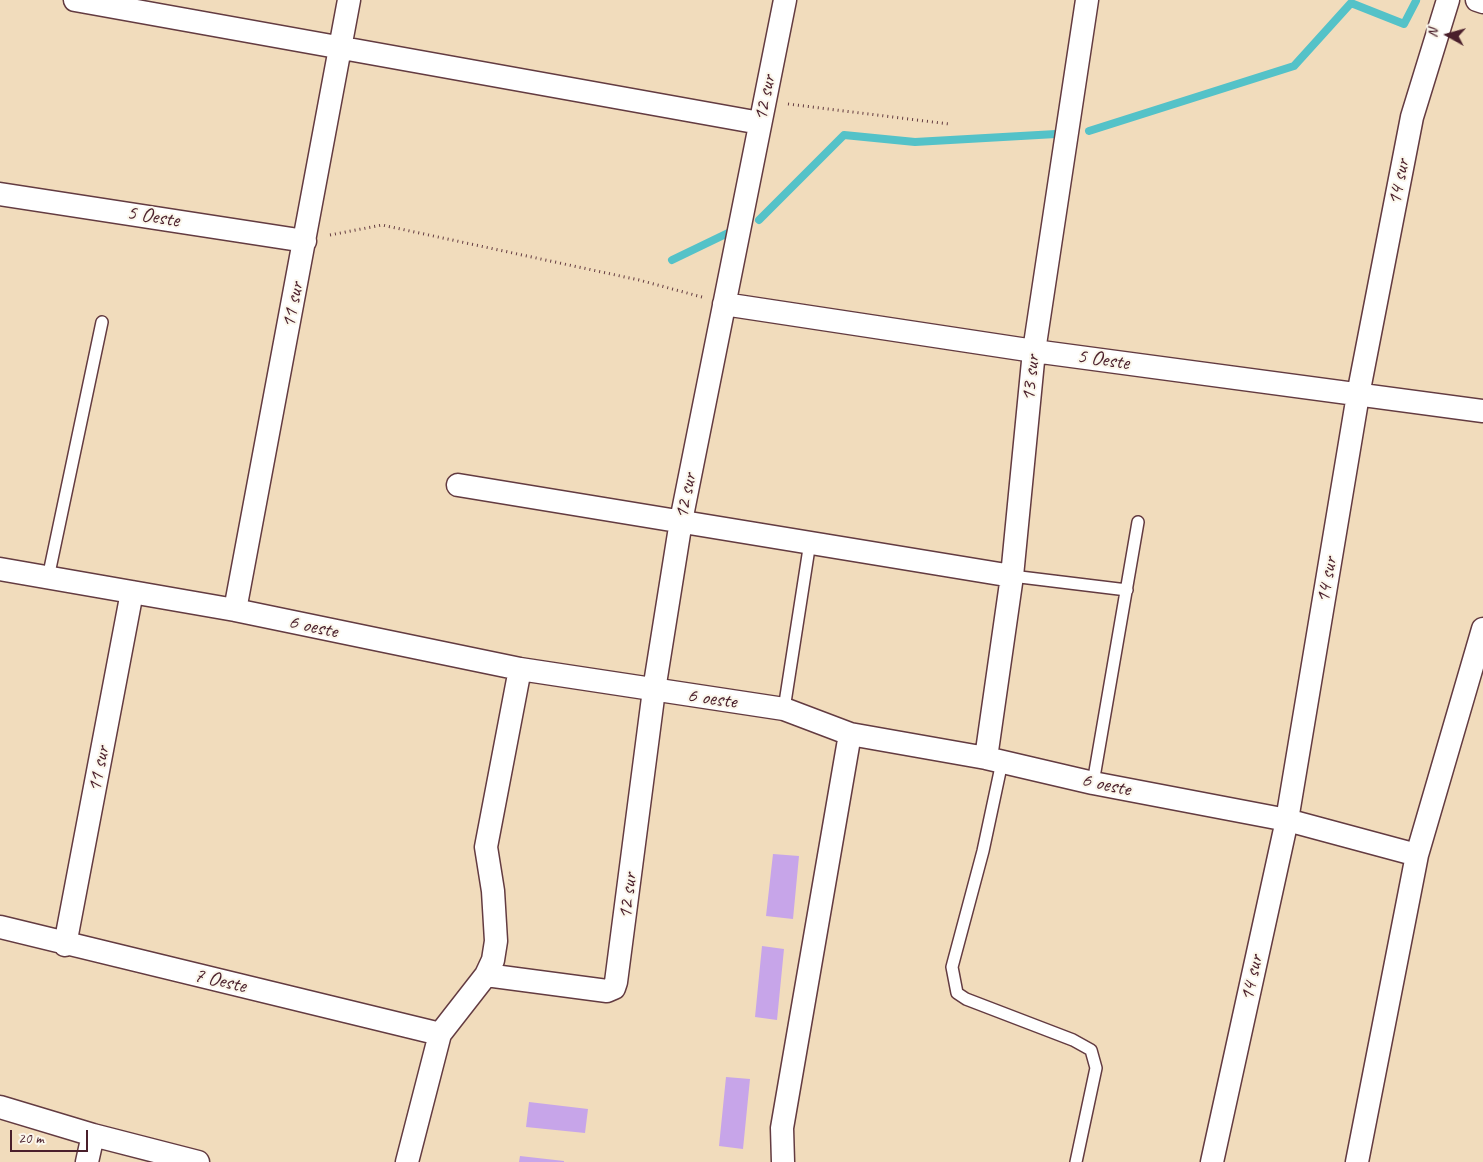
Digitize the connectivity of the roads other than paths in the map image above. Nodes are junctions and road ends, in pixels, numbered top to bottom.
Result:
1 (76, 0) edge
2 (348, 0) edge
3 (785, 0) edge
4 (1087, 0) edge
5 (1448, 0) edge
6 (1477, 0) edge
7 (1483, 2) edge
8 (340, 48) junction
9 (760, 123) junction
10 (0, 194) edge
11 (305, 241) junction
12 (724, 304) junction
13 (102, 322) dead end
14 (1034, 350) junction
15 (1358, 395) junction
16 (1483, 411) edge
17 (458, 485) dead end
18 (681, 521) junction
19 (1138, 522) dead end
20 (810, 542) junction
21 (0, 569) edge
22 (1012, 576) junction
23 (48, 578) junction
24 (1127, 590) junction
25 (132, 592) junction
26 (235, 610) junction
27 (1483, 629) edge
28 (520, 669) junction
29 (654, 690) junction
30 (784, 709) junction
31 (850, 734) junction
32 (994, 760) junction
33 (1093, 783) junction
34 (1287, 820) junction
35 (1417, 855) junction
36 (0, 927) edge
37 (65, 945) junction
38 (486, 975) junction
39 (440, 1034) junction
40 (0, 1107) edge
41 (93, 1135) junction
42 (87, 1162) edge
43 (198, 1162) edge
44 (408, 1162) edge
45 (782, 1162) edge
46 (1076, 1162) edge
47 (1212, 1162) edge
48 (1357, 1162) edge

1 - 8 street
2 - 8 street, 11 sur
3 - 9 street, 12 sur
4 - 14 street, 13 sur
5 - 15 street, 14 sur
6 - 7 street
8 - 9 street
8 - 11 street, 11 sur
9 - 12 street, 12 sur
10 - 11 street, 5 Oeste
11 - 26 street, 11 sur
12 - 14 street, 5 Oeste
12 - 18 street, 12 sur
13 - 23 lane
14 - 15 street, 5 Oeste
14 - 22 street, 13 sur
15 - 16 street, 5 Oeste
15 - 34 street, 14 sur
17 - 18 street
18 - 20 street
18 - 29 street, 12 sur
19 - 24 lane
20 - 22 street
20 - 30 lane
21 - 23 street, 6 oeste
22 - 24 lane
22 - 32 street, 13 sur
23 - 25 street, 6 oeste
24 - 33 lane
25 - 26 street, 6 oeste
25 - 37 street, 11 sur
26 - 28 street, 6 oeste
27 - 35 street
28 - 29 street, 6 oeste
28 - 38 street
29 - 30 street, 6 oeste
29 - 38 street, 12 sur
30 - 31 street, 6 oeste
31 - 32 street, 6 oeste
31 - 45 street
32 - 33 street, 6 oeste
32 - 46 lane
33 - 34 street, 6 oeste
34 - 35 street, 6 oeste
34 - 47 street, 14 sur
35 - 48 street
36 - 37 street, 7 Oeste
37 - 39 street, 7 Oeste
38 - 39 street
39 - 44 street
40 - 41 street
41 - 42 street
41 - 43 street

